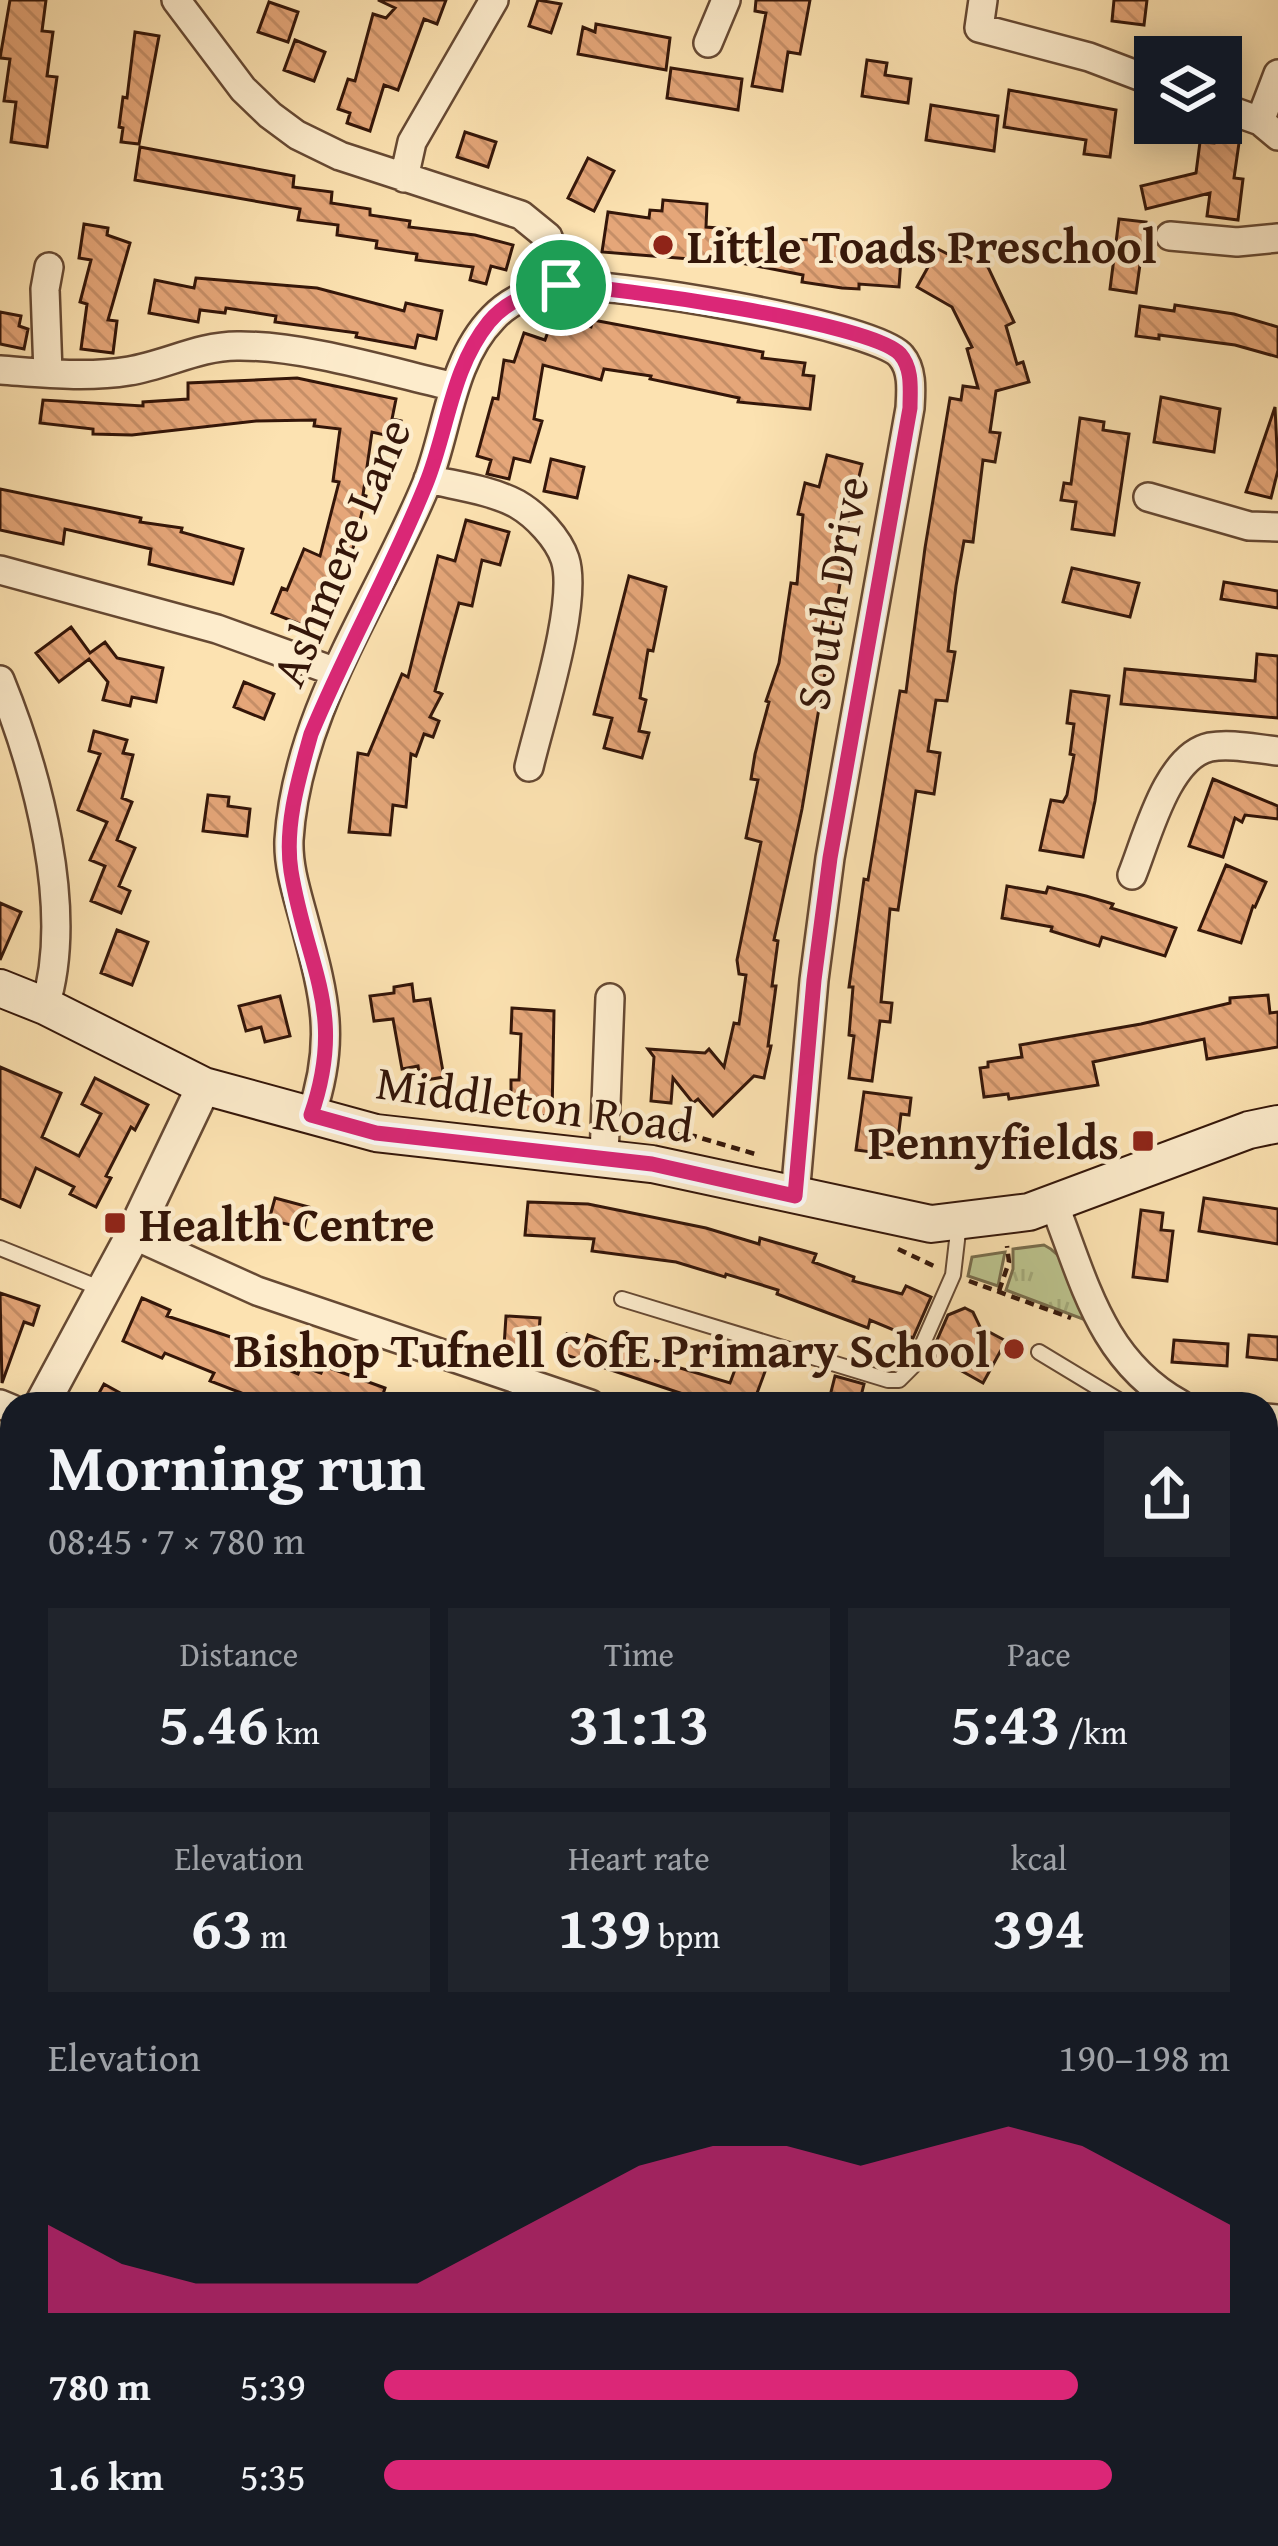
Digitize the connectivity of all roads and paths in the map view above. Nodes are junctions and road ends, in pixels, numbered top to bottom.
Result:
1 (176, 0) edge
2 (494, 0) edge
3 (983, 0) edge
4 (719, 1) edge
5 (708, 43) dead end
6 (1134, 74) edge
7 (1278, 74) edge
8 (1269, 129) edge
9 (404, 178) junction
10 (1170, 236) dead end
11 (1278, 238) edge
12 (49, 267) dead end
13 (561, 285) junction
14 (0, 370) edge
15 (48, 373) junction
16 (455, 387) junction
17 (428, 479) junction
18 (1148, 497) dead end
19 (1278, 527) edge
20 (0, 570) edge
21 (336, 673) junction
22 (0, 680) edge
23 (1278, 751) edge
24 (529, 767) dead end
25 (1132, 875) dead end
26 (0, 988) edge
27 (610, 998) dead end
28 (45, 1006) junction
29 (204, 1086) junction
30 (311, 1115) junction
31 (1278, 1124) edge
32 (604, 1157) junction
33 (795, 1196) junction
34 (1054, 1204) junction
35 (998, 1217) junction
36 (959, 1223) junction
37 (134, 1235) junction
38 (0, 1248) edge
39 (898, 1249) dead end
40 (953, 1275) junction
41 (102, 1289) junction
42 (1000, 1292) junction
43 (622, 1299) dead end
44 (1104, 1330) junction
45 (1039, 1352) dead end
46 (48, 1392) edge
47 (555, 1392) edge
48 (1105, 1392) edge
49 (1155, 1392) edge

1 - 9 street
2 - 9 street
3 - 6 street
4 - 5 street
7 - 8 street
9 - 13 street
10 - 11 street
12 - 15 street
13 - 16 street, Ashmere Lane
13 - 33 street, South Drive
14 - 15 street
15 - 16 street
16 - 17 street, Ashmere Lane
17 - 21 street, Ashmere Lane
17 - 24 street
18 - 19 street
20 - 21 street
21 - 30 street, Ashmere Lane
22 - 28 street
23 - 25 street
26 - 28 main road, Middleton Road
27 - 32 street
28 - 29 main road, Middleton Road
29 - 30 main road, Middleton Road
29 - 37 street
30 - 32 main road, Middleton Road
31 - 34 main road, Middleton Road
32 - 33 main road, Middleton Road
33 - 36 main road, Middleton Road
34 - 35 main road, Middleton Road
34 - 44 street
35 - 36 main road, Middleton Road
35 - 42 path
36 - 40 lane
37 - 41 street
37 - 47 street
38 - 41 lane
39 - 40 path
40 - 42 path
40 - 43 lane
41 - 46 street
42 - 44 path
44 - 49 street
45 - 48 lane

